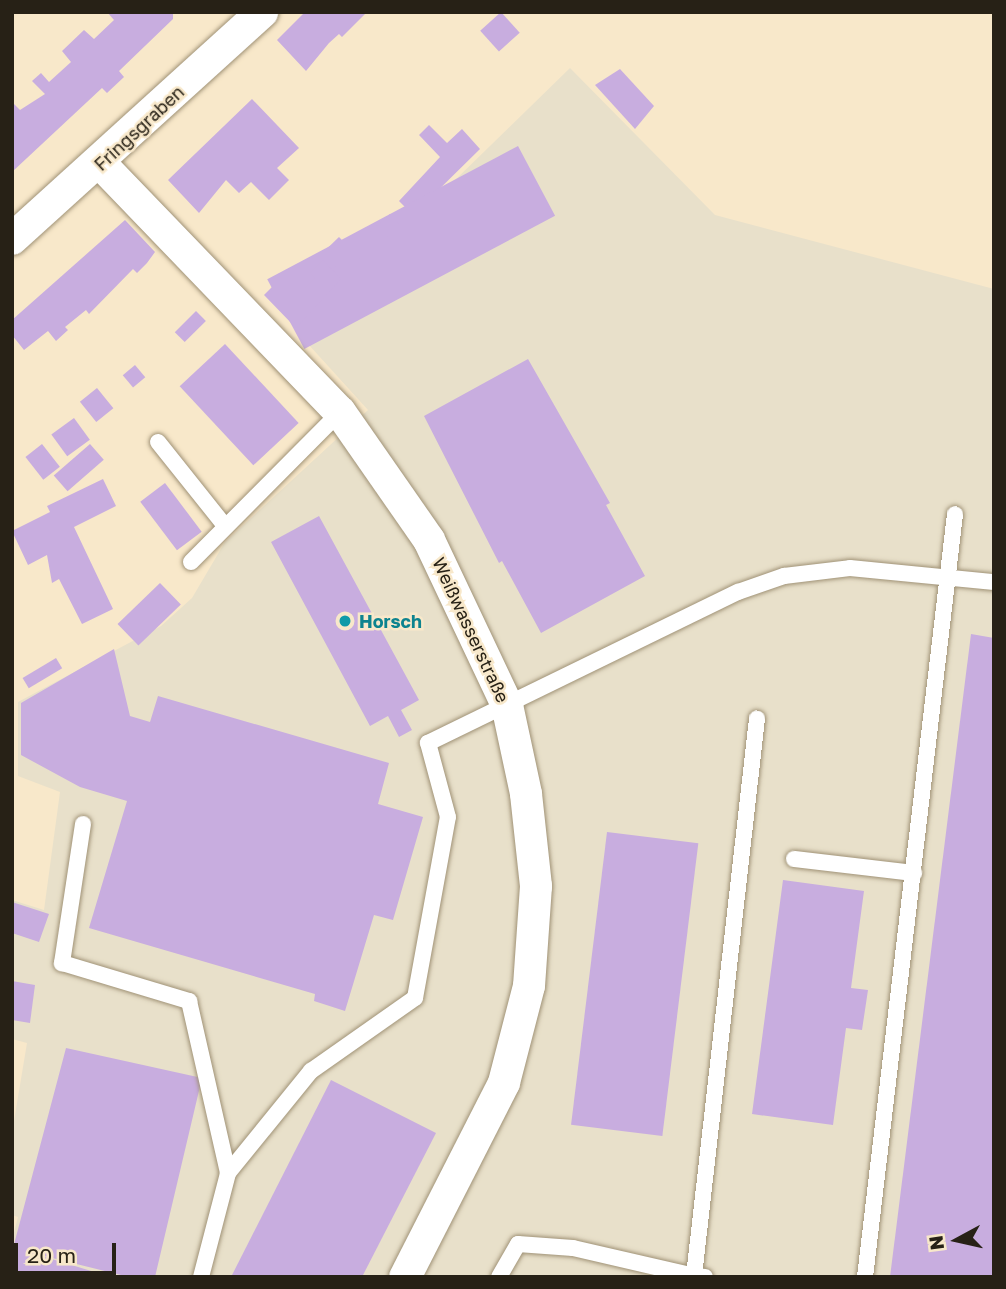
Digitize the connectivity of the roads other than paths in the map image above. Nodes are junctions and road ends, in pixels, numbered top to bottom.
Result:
1 (262, 12) edge
2 (101, 164) junction
3 (12, 239) edge
4 (340, 412) junction
5 (158, 442) dead end
6 (955, 514) dead end
7 (225, 526) junction
8 (191, 562) dead end
9 (947, 576) junction
10 (994, 582) edge
11 (507, 705) junction
12 (757, 719) dead end
13 (83, 824) dead end
14 (794, 859) dead end
15 (914, 873) junction
16 (228, 1174) junction
17 (700, 1276) edge
18 (201, 1277) edge
19 (405, 1277) edge
20 (499, 1277) edge
21 (865, 1277) edge

1 - 2 street, Fringsgraben
2 - 3 street, Fringsgraben
2 - 4 street, Weißwasserstraße
4 - 7 lane
4 - 11 street, Weißwasserstraße
5 - 7 lane
6 - 9 lane
7 - 8 lane
9 - 10 lane
9 - 11 lane
9 - 15 lane
11 - 16 lane
11 - 19 street, Weißwasserstraße
12 - 17 lane
13 - 16 lane
14 - 15 lane
15 - 21 lane
16 - 18 lane
17 - 20 lane

